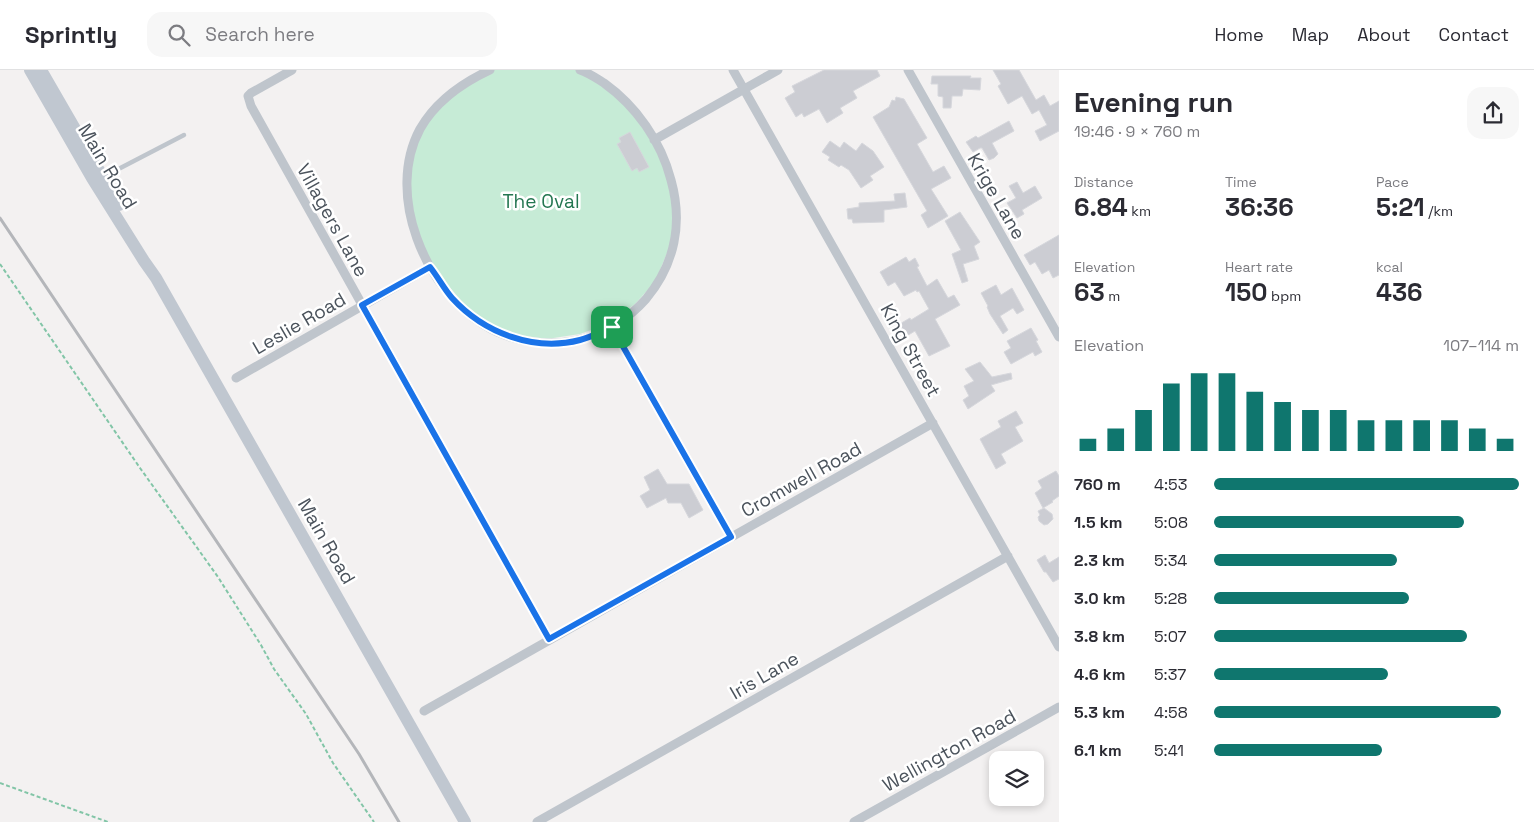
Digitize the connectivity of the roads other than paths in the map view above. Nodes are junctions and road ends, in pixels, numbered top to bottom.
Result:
1 (30, 70) edge
2 (41, 70) edge
3 (292, 70) edge
4 (490, 70) edge
5 (580, 70) edge
6 (733, 70) edge
7 (778, 70) edge
8 (908, 70) edge
9 (470, 74) edge
10 (744, 89) junction
11 (184, 135) dead end
12 (654, 140) junction
13 (103, 178) junction
14 (430, 267) junction
15 (156, 278) junction
16 (362, 305) junction
17 (612, 327) junction
18 (1059, 337) edge
19 (236, 378) dead end
20 (933, 423) junction
21 (731, 537) junction
22 (1008, 556) junction
23 (549, 639) junction
24 (1059, 647) edge
25 (1059, 707) edge
26 (424, 711) dead end
27 (465, 822) edge
28 (537, 822) edge
29 (854, 822) edge

1 - 15 main road, Main Road
2 - 13 main road, Main Road
3 - 16 street, Villagers Lane
4 - 9 street
5 - 12 street
6 - 10 street, King Street
7 - 10 street
8 - 18 street, Krige Lane
9 - 14 street
10 - 12 street
10 - 20 street, King Street
11 - 13 lane
12 - 17 street
13 - 15 main road, Main Road
14 - 16 street, Leslie Road
14 - 17 street
15 - 27 main road, Main Road
16 - 19 street, Leslie Road
16 - 23 street, Villagers Lane
17 - 21 street
20 - 21 street, Cromwell Road
20 - 22 street, King Street
21 - 23 street, Cromwell Road
22 - 24 street, King Street
22 - 28 street, Iris Lane
23 - 26 street, Cromwell Road
25 - 29 street, Wellington Road

